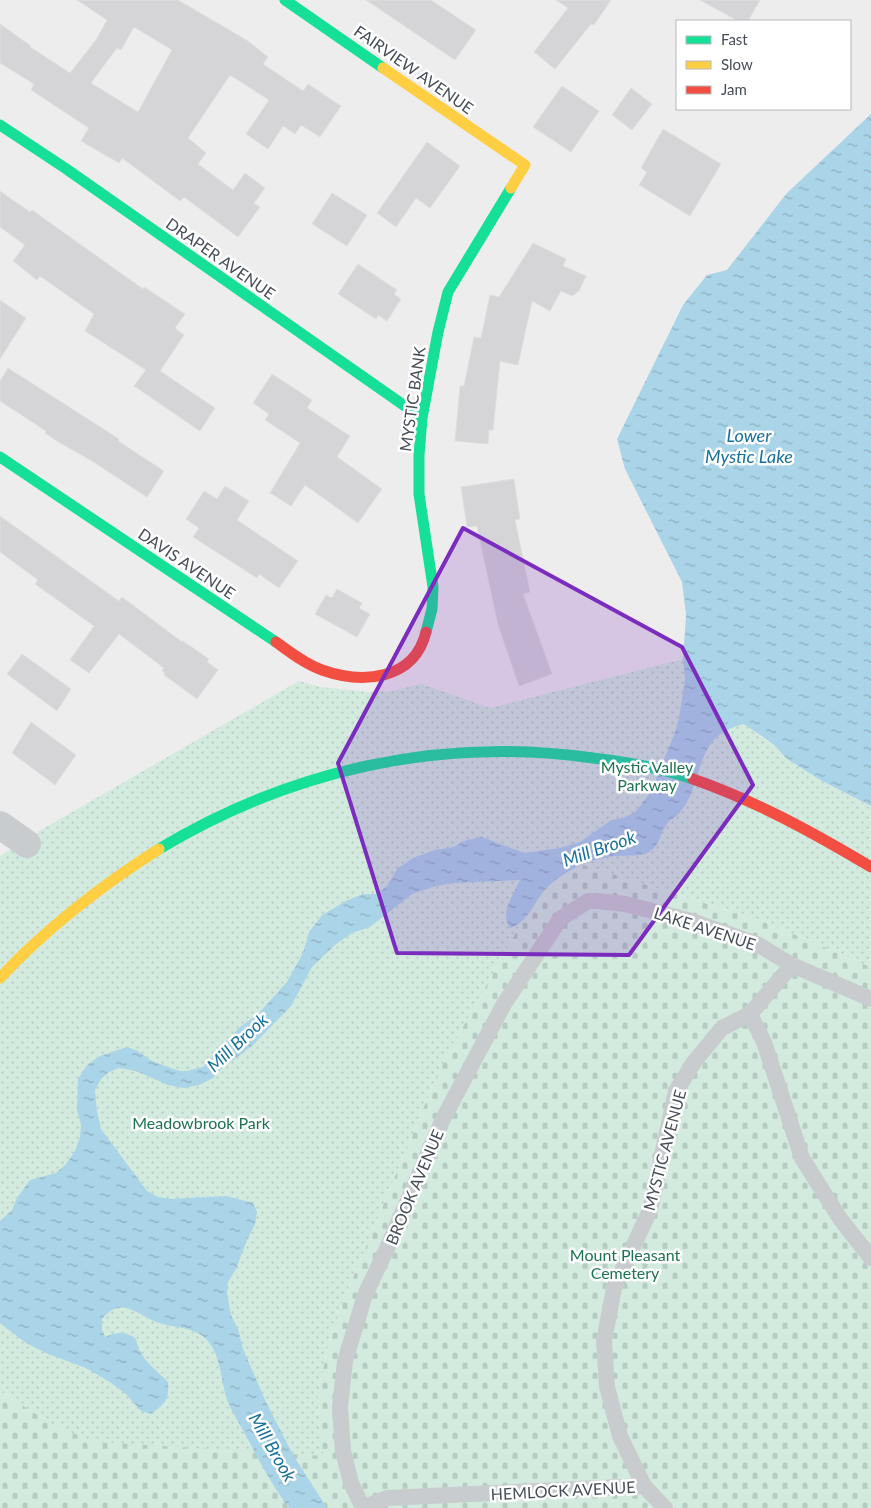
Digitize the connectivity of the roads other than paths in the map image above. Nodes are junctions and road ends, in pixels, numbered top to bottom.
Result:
1 (285, 0) edge
2 (0, 125) edge
3 (525, 165) joint
4 (422, 418) junction
5 (0, 457) edge
6 (363, 678) joint
7 (0, 825) edge
8 (27, 844) dead end
9 (871, 866) edge
10 (588, 901) joint
11 (792, 965) junction
12 (0, 978) edge
13 (871, 999) edge
14 (750, 1014) junction
15 (871, 1258) edge
16 (644, 1486) junction
17 (363, 1508) edge
18 (665, 1508) edge

1 - 3 street, FAIRVIEW AVENUE
2 - 4 street, DRAPER AVENUE
3 - 4 street, MYSTIC BANK
4 - 6 street, MYSTIC BANK
5 - 6 street, DAVIS AVENUE
7 - 8 street
9 - 12 street
10 - 11 lane, LAKE AVENUE
10 - 17 lane, BROOK AVENUE
11 - 13 lane, LAKE AVENUE
11 - 14 lane, MYSTIC AVENUE
14 - 15 lane
14 - 16 lane, MYSTIC AVENUE
16 - 17 lane, HEMLOCK AVENUE
16 - 18 lane, MYSTIC AVENUE

